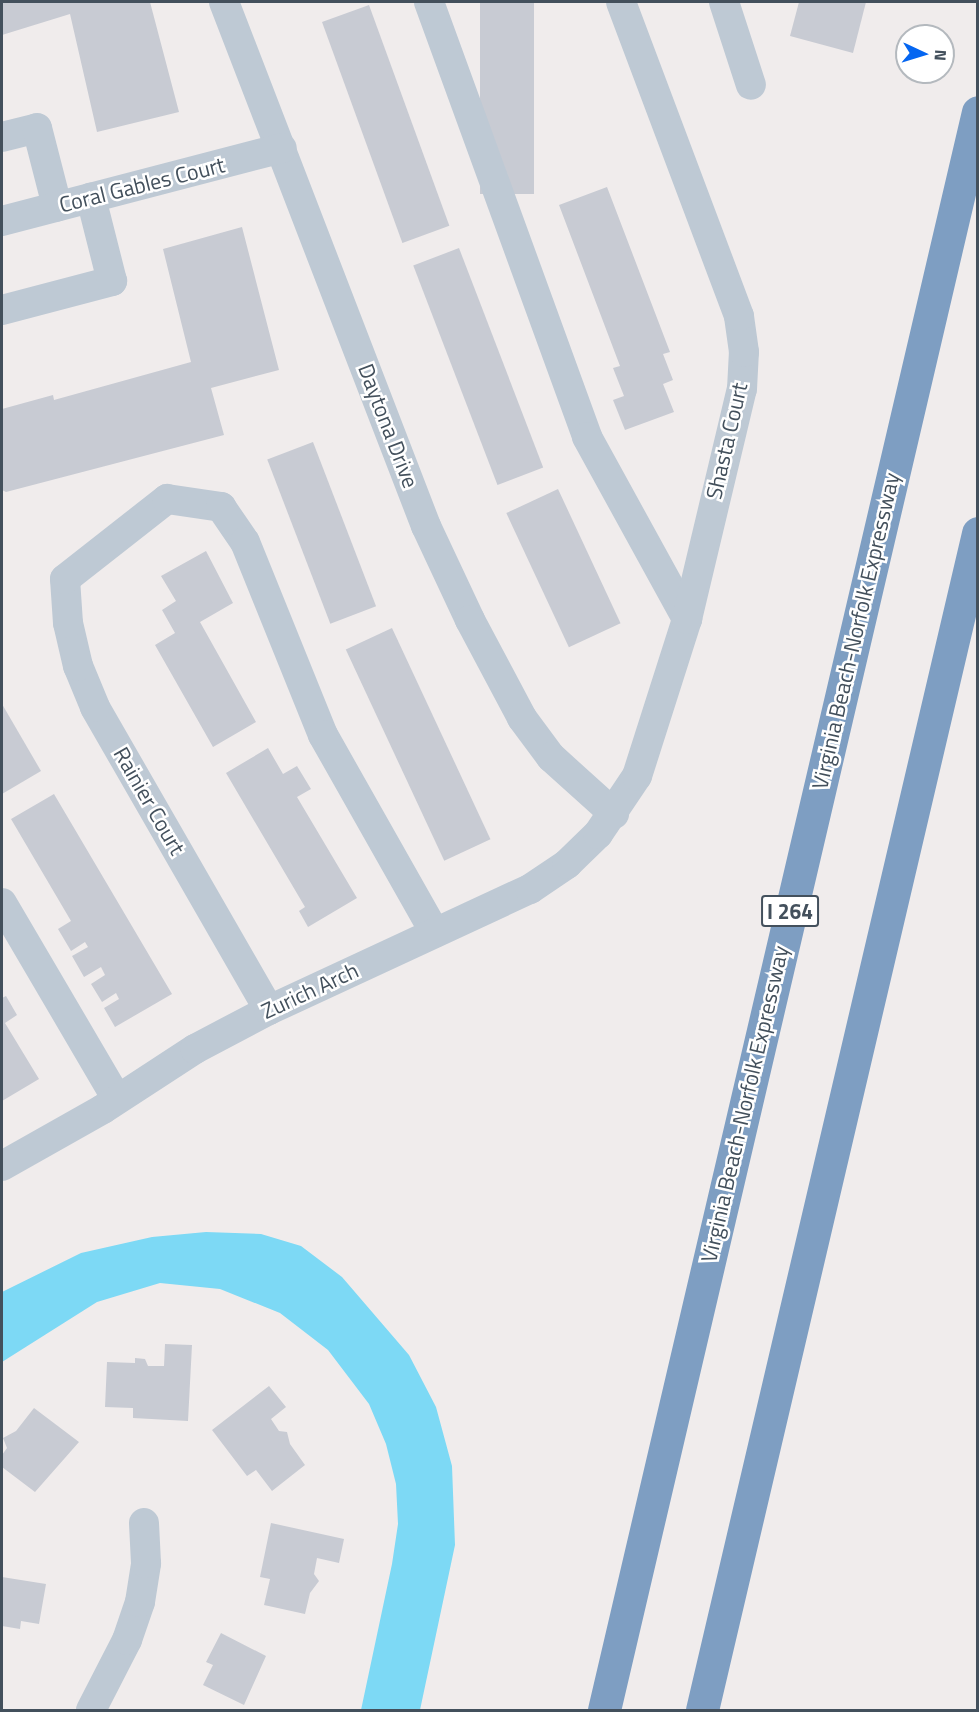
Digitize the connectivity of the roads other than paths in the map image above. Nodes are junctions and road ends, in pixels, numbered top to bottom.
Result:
1 (224, 2) edge
2 (429, 2) edge
3 (621, 2) edge
4 (724, 2) edge
5 (751, 85) dead end
6 (978, 112) edge
7 (2, 137) edge
8 (282, 148) junction
9 (91, 198) junction
10 (57, 206) junction
11 (2, 221) edge
12 (2, 310) edge
13 (978, 533) edge
14 (687, 619) junction
15 (614, 814) junction
16 (2, 903) edge
17 (435, 933) junction
18 (269, 1010) junction
19 (117, 1099) junction
20 (2, 1166) edge
21 (144, 1523) dead end
22 (91, 1710) edge
23 (604, 1710) edge
24 (702, 1710) edge

1 - 8 street, Daytona Drive
2 - 14 street
3 - 14 street, Shasta Court
4 - 5 street
6 - 23 highway, Virginia Beach-Norfolk Expressway / I 264
7 - 10 street
8 - 9 street, Coral Gables Court
8 - 15 street, Daytona Drive
9 - 10 street, Coral Gables Court
9 - 12 street
10 - 11 street, Coral Gables Court
13 - 24 highway
14 - 15 street, Shasta Court
15 - 17 street, Zurich Arch
16 - 19 street
17 - 18 street, Zurich Arch
17 - 18 street, Rainier Court
18 - 19 street, Zurich Arch
19 - 20 street, Zurich Arch
21 - 22 street

